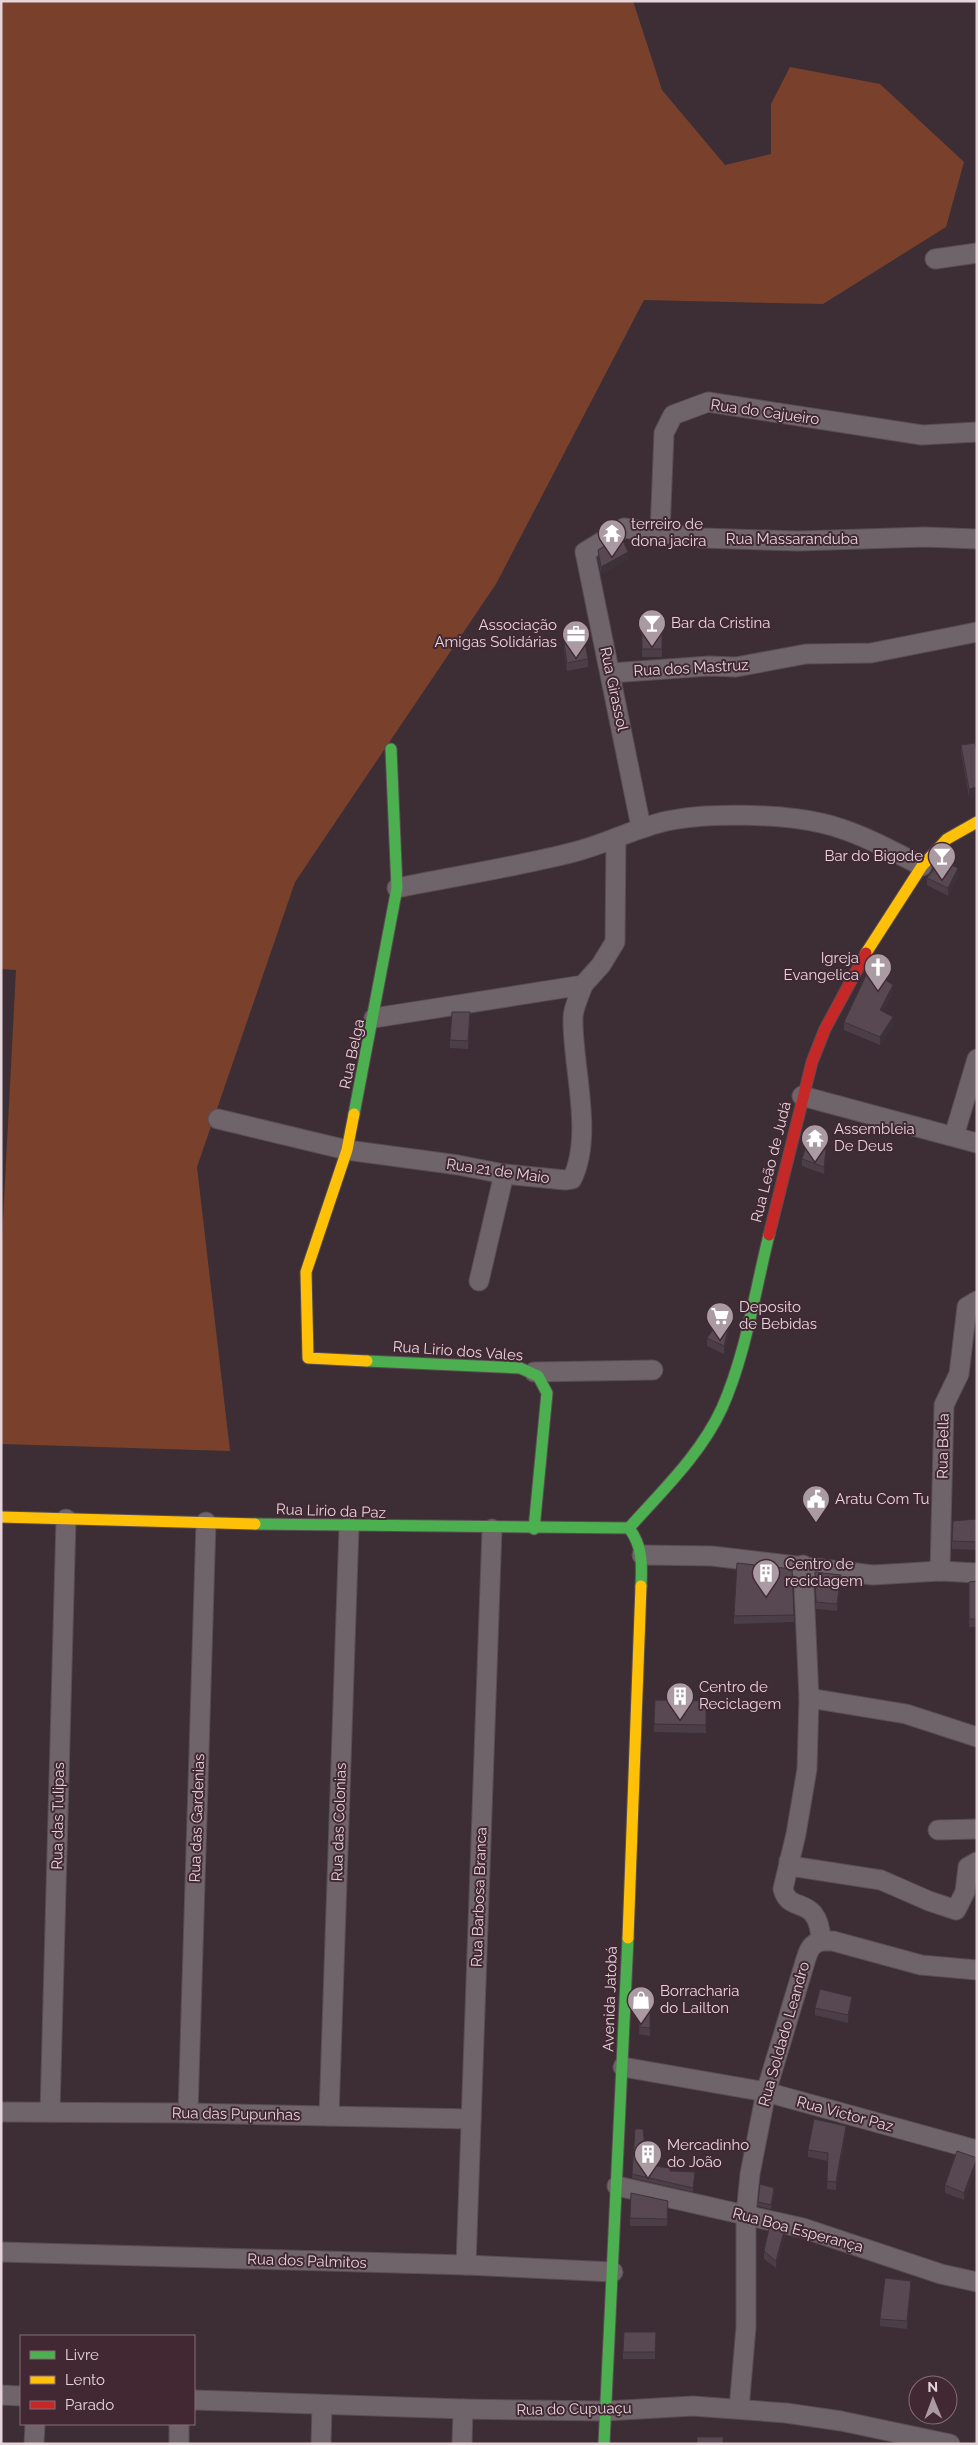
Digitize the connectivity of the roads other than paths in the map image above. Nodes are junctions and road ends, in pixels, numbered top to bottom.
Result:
1 (977, 253) edge
2 (935, 259) dead end
3 (977, 432) edge
4 (660, 533) junction
5 (977, 539) edge
6 (585, 552) joint
7 (977, 632) edge
8 (611, 673) junction
9 (391, 750) dead end
10 (977, 822) edge
11 (641, 827) junction
12 (616, 838) junction
13 (922, 866) junction
14 (396, 888) junction
15 (583, 984) junction
16 (374, 1018) junction
17 (977, 1059) edge
18 (802, 1096) junction
19 (218, 1119) dead end
20 (954, 1136) junction
21 (977, 1142) edge
22 (347, 1150) junction
23 (504, 1174) junction
24 (480, 1281) dead end
25 (977, 1301) edge
26 (308, 1358) joint
27 (653, 1370) dead end
28 (534, 1372) junction
29 (1, 1518) edge
30 (66, 1519) junction
31 (206, 1522) junction
32 (349, 1527) junction
33 (629, 1528) junction
34 (492, 1529) junction
35 (534, 1529) junction
36 (642, 1555) junction
37 (802, 1565) junction
38 (940, 1571) junction
39 (977, 1573) edge
40 (809, 1698) junction
41 (977, 1737) edge
42 (977, 1829) edge
43 (938, 1830) dead end
44 (789, 1861) junction
45 (977, 1862) edge
46 (821, 1941) junction
47 (977, 1970) edge
48 (623, 2067) junction
49 (766, 2092) junction
50 (1, 2112) edge
51 (50, 2112) junction
52 (188, 2113) junction
53 (329, 2116) junction
54 (471, 2119) junction
55 (977, 2150) edge
56 (617, 2186) junction
57 (746, 2214) junction
58 (1, 2252) edge
59 (466, 2266) junction
60 (613, 2272) junction
61 (977, 2282) edge
62 (1, 2395) edge
63 (20, 2396) edge
64 (195, 2400) edge
65 (322, 2405) junction
66 (463, 2410) junction
67 (739, 2410) junction
68 (606, 2411) junction
69 (35, 2425) edge
70 (179, 2425) edge
71 (34, 2444) edge
72 (179, 2444) edge
73 (321, 2444) edge
74 (462, 2444) edge
75 (604, 2444) edge
76 (950, 2444) edge

1 - 2 street
3 - 4 street, Rua do Cajueiro
4 - 5 street, Rua Massaranduba
4 - 6 street, Rua Massaranduba
6 - 8 street, Rua Girassol
7 - 8 street, Rua dos Mastruz
8 - 11 street, Rua Girassol
9 - 14 street, Rua Belga
10 - 13 street, Rua Leão de Judá
11 - 12 street
11 - 13 street
12 - 14 street
12 - 15 street
13 - 18 street, Rua Leão de Judá
14 - 16 street, Rua Belga
15 - 16 street
15 - 23 street, Rua 21 de Maio
16 - 22 street, Rua Belga
17 - 20 street
18 - 20 street
18 - 33 street, Rua Leão de Judá
19 - 22 street, Rua 21 de Maio
20 - 21 street
22 - 23 street, Rua 21 de Maio
22 - 26 street, Rua Belga
23 - 24 street
25 - 38 street, Rua Bella
26 - 28 street, Rua Lirio dos Vales
27 - 28 street
28 - 35 street, Rua Lirio dos Vales
29 - 30 street, Rua Lirio da Paz
30 - 31 street, Rua Lirio da Paz
30 - 51 street, Rua das Tulipas
31 - 32 street, Rua Lirio da Paz
31 - 52 street, Rua das Gardenias
32 - 34 street, Rua Lirio da Paz
32 - 53 street, Rua das Colonias
33 - 35 street, Rua Lirio da Paz
33 - 36 street
34 - 35 street, Rua Lirio da Paz
34 - 54 street, Rua Barbosa Branca
36 - 37 street
36 - 48 street, Avenida Jatobá
37 - 38 street
37 - 40 street
38 - 39 street
40 - 41 street
40 - 44 street
42 - 43 street
44 - 45 street
44 - 46 street
46 - 47 street
46 - 49 street, Rua Soldado Leandro
48 - 49 street, Rua Victor Paz
48 - 56 street, Avenida Jatobá
49 - 55 street, Rua Victor Paz
49 - 57 street, Rua Soldado Leandro
50 - 51 street, Rua das Pupunhas
51 - 52 street, Rua das Pupunhas
52 - 53 street, Rua das Pupunhas
53 - 54 street, Rua das Pupunhas
54 - 59 street, Rua Barbosa Branca
56 - 57 street, Rua Boa Esperança
56 - 60 street, Avenida Jatobá
57 - 61 street, Rua Boa Esperança
57 - 67 street, Rua Soldado Leandro
58 - 59 street, Rua dos Palmitos
59 - 60 street, Rua dos Palmitos
60 - 68 street, Avenida Jatobá
62 - 63 street
64 - 65 street, Rua do Cupuaçu
65 - 66 street, Rua do Cupuaçu
65 - 73 street
66 - 68 street, Rua do Cupuaçu
66 - 74 street
67 - 68 street, Rua do Cupuaçu
67 - 76 street, Rua do Cupuaçu
68 - 75 street, Avenida Jatobá
69 - 71 street
70 - 72 street

